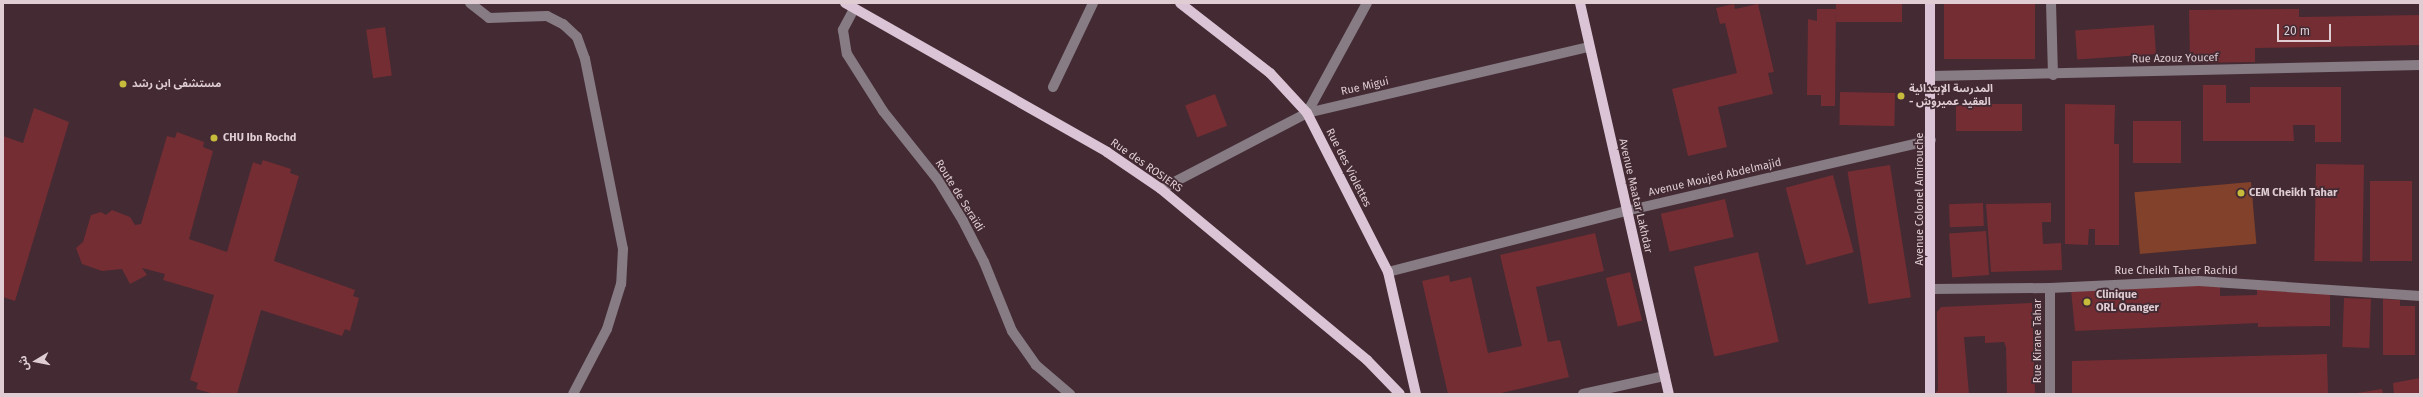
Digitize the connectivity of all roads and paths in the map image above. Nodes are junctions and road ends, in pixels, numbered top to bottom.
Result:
1 (470, 3) edge
2 (1093, 3) edge
3 (1180, 3) edge
4 (1368, 3) edge
5 (1580, 3) edge
6 (1930, 3) edge
7 (2051, 3) edge
8 (850, 6) edge
9 (1588, 47) junction
10 (2420, 65) edge
11 (2053, 74) junction
12 (1931, 76) junction
13 (1053, 88) dead end
14 (1307, 113) junction
15 (1931, 140) junction
16 (1161, 189) junction
17 (1626, 211) junction
18 (1388, 272) junction
19 (2050, 288) junction
20 (1932, 289) junction
21 (2420, 296) edge
22 (1665, 376) junction
23 (573, 394) edge
24 (1070, 394) edge
25 (1400, 394) edge
26 (1416, 394) edge
27 (1583, 394) edge
28 (1669, 394) edge
29 (1930, 394) edge
30 (2050, 394) edge

1 - 23 street
2 - 13 street
3 - 14 main road, Rue des Violettes
4 - 14 street
5 - 9 main road, Avenue Maatar Lakhdar
6 - 12 main road, Avenue Colonel Amirouche
7 - 11 street
8 - 16 main road, Rue des ROSIERS
8 - 24 street, Route de Seraïdi
9 - 14 street, Rue Migui
9 - 17 main road, Avenue Maatar Lakhdar
10 - 11 street, Rue Azouz Youcef
11 - 12 street, Rue Azouz Youcef
12 - 15 main road, Avenue Colonel Amirouche
14 - 16 street, Rue Migui
14 - 18 main road, Rue des Violettes
15 - 17 street, Avenue Moujed Abdelmajid
15 - 20 main road, Avenue Colonel Amirouche
16 - 25 main road, Rue des ROSIERS
17 - 18 street, Avenue Moujed Abdelmajid
17 - 22 main road, Avenue Maatar Lakhdar
18 - 26 main road, Rue des Violettes
19 - 20 street, Rue Cheikh Taher Rachid
19 - 21 street, Rue Cheikh Taher Rachid
19 - 30 street, Rue Kirane Tahar
20 - 29 main road, Avenue Colonel Amirouche
22 - 27 street
22 - 28 main road, Avenue Maatar Lakhdar

